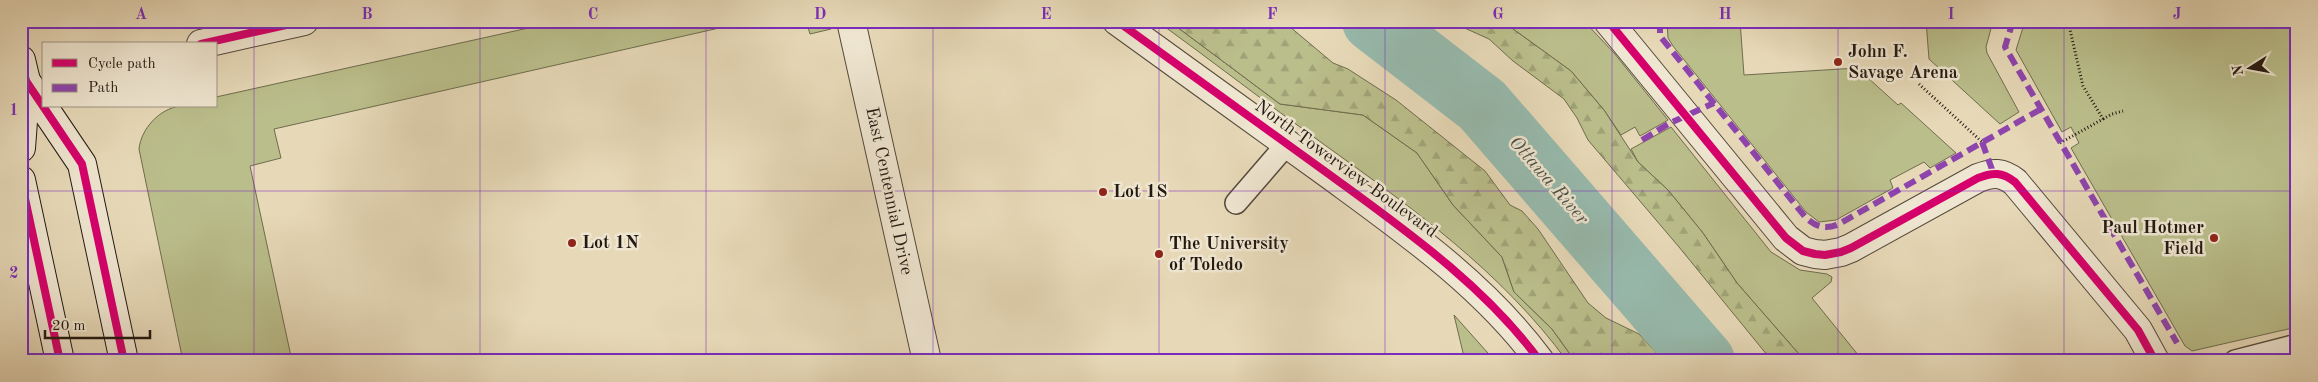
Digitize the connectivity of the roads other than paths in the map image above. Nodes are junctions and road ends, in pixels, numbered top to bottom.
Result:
1 (304, 21) edge
2 (851, 21) edge
3 (1118, 21) edge
4 (1608, 21) edge
5 (210, 42) edge
6 (30, 73) edge
7 (42, 94) edge
8 (50, 108) edge
9 (1287, 144) junction
10 (21, 148) edge
11 (21, 180) edge
12 (1236, 203) dead end
13 (2297, 345) edge
14 (60, 361) edge
15 (124, 361) edge
16 (927, 361) edge
17 (1540, 361) edge
18 (2156, 361) edge
19 (2235, 361) edge

1 - 5 street
2 - 16 street, East Centennial Drive
3 - 9 street, North Towerview Boulevard
4 - 18 street
6 - 7 street
6 - 10 street
8 - 15 street
9 - 12 lane
9 - 17 street, North Towerview Boulevard
11 - 14 street
13 - 19 lane

